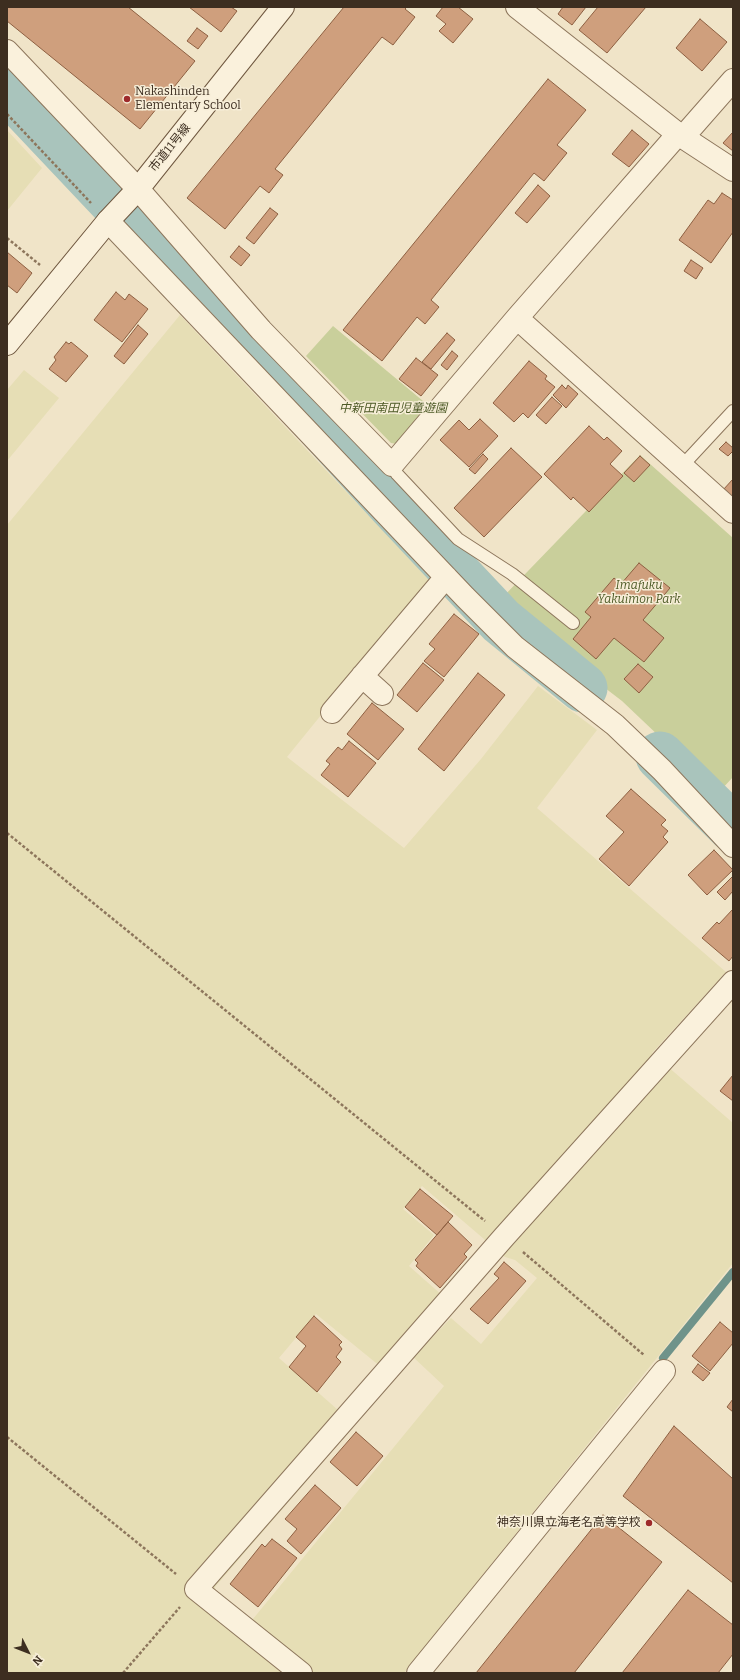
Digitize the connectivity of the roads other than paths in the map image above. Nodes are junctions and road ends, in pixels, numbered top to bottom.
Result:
1 (283, 7) edge
2 (517, 7) edge
3 (7, 51) edge
4 (733, 80) edge
5 (681, 136) junction
6 (733, 170) edge
7 (135, 192) junction
8 (110, 219) junction
9 (517, 318) junction
10 (7, 344) edge
11 (733, 411) edge
12 (392, 466) junction
13 (682, 466) junction
14 (733, 512) edge
15 (446, 577) junction
16 (573, 624) dead end
17 (362, 676) junction
18 (382, 694) dead end
19 (332, 712) dead end
20 (733, 846) edge
21 (733, 982) edge
22 (664, 1371) road end
23 (301, 1673) edge
24 (418, 1673) edge

1 - 7 street, 市道11号線
2 - 5 street
3 - 7 street
4 - 5 street
5 - 6 street
5 - 9 street
7 - 8 street, 市道11号線
7 - 12 street
8 - 10 street
8 - 15 street
9 - 12 street
9 - 13 street
11 - 13 lane
12 - 16 lane
13 - 14 street
15 - 17 street
15 - 20 street
17 - 18 street
17 - 19 street
21 - 23 street
22 - 24 street

